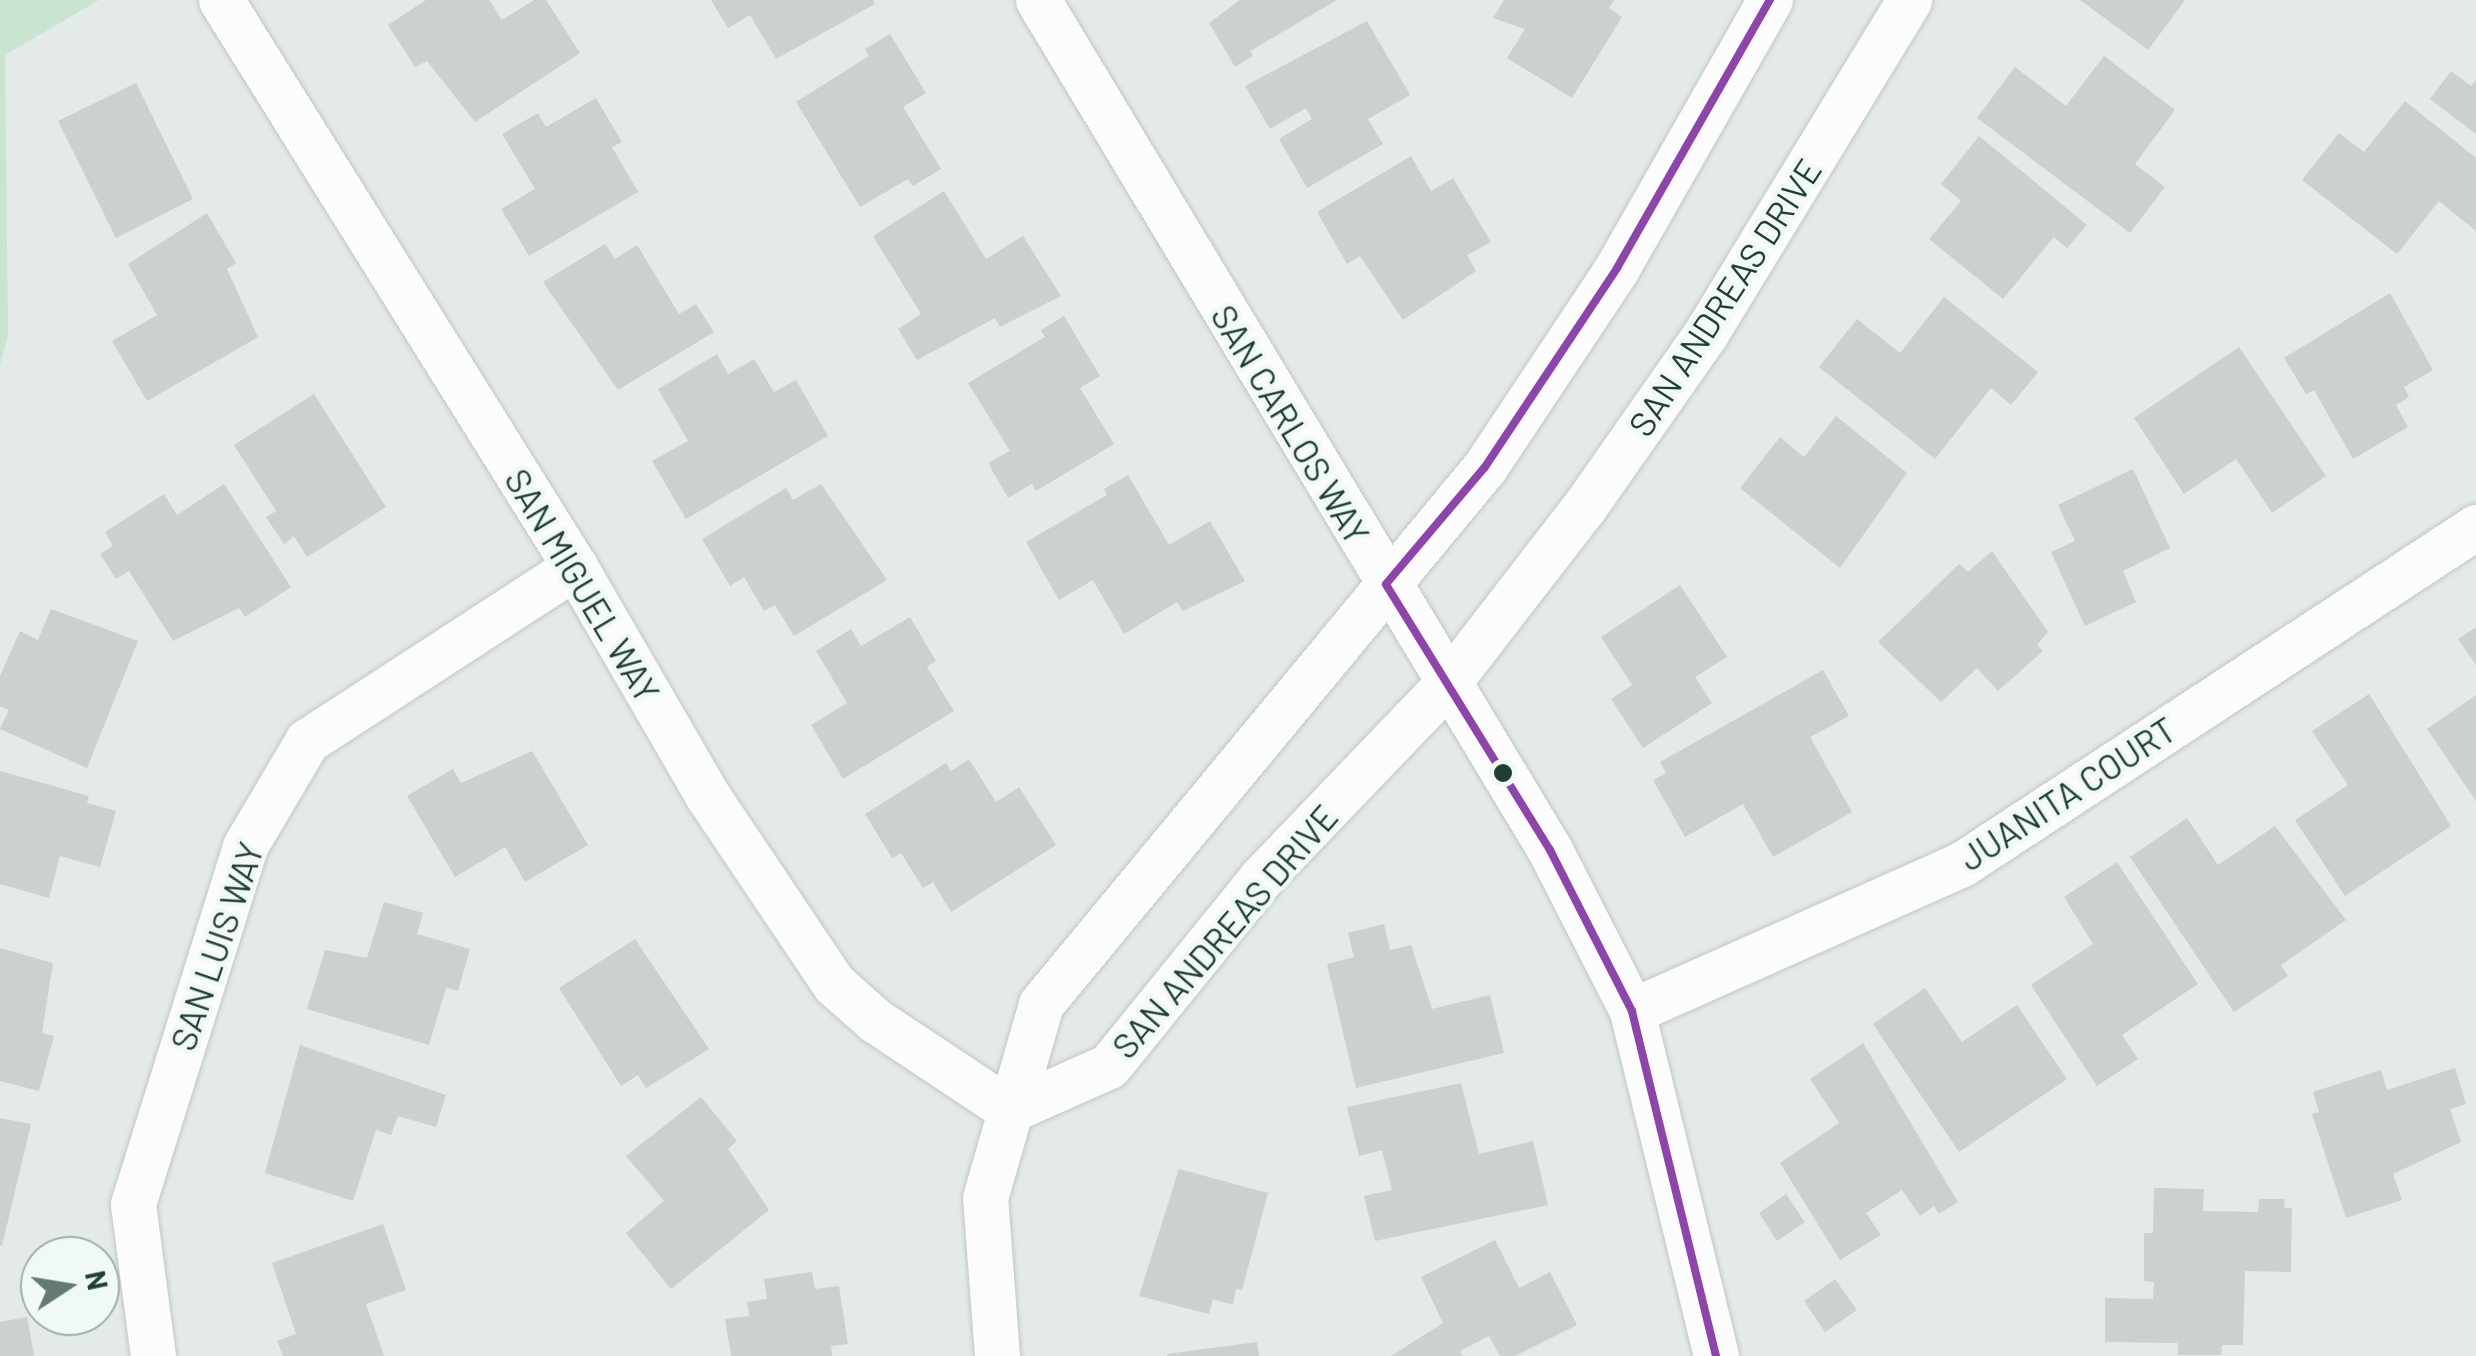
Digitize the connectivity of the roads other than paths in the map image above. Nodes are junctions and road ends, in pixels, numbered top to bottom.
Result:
1 (222, 0) edge
2 (1038, 0) edge
3 (1770, 0) edge
4 (1909, 0) edge
5 (2476, 526) edge
6 (575, 568) junction
7 (1386, 584) junction
8 (1448, 684) junction
9 (1632, 1010) junction
10 (1010, 1110) junction
11 (154, 1356) edge
12 (997, 1356) edge
13 (1716, 1356) edge

1 - 6 street, SAN MIGUEL WAY
2 - 7 street, SAN CARLOS WAY
3 - 7 street
4 - 8 street, SAN ANDREAS DRIVE
5 - 9 street, JUANITA COURT
6 - 10 street, SAN MIGUEL WAY
6 - 11 street, SAN LUIS WAY
7 - 8 street, SAN CARLOS WAY
7 - 10 street
8 - 9 street, SAN CARLOS WAY
8 - 10 street, SAN ANDREAS DRIVE
9 - 13 street, SAN CARLOS WAY
10 - 12 street

